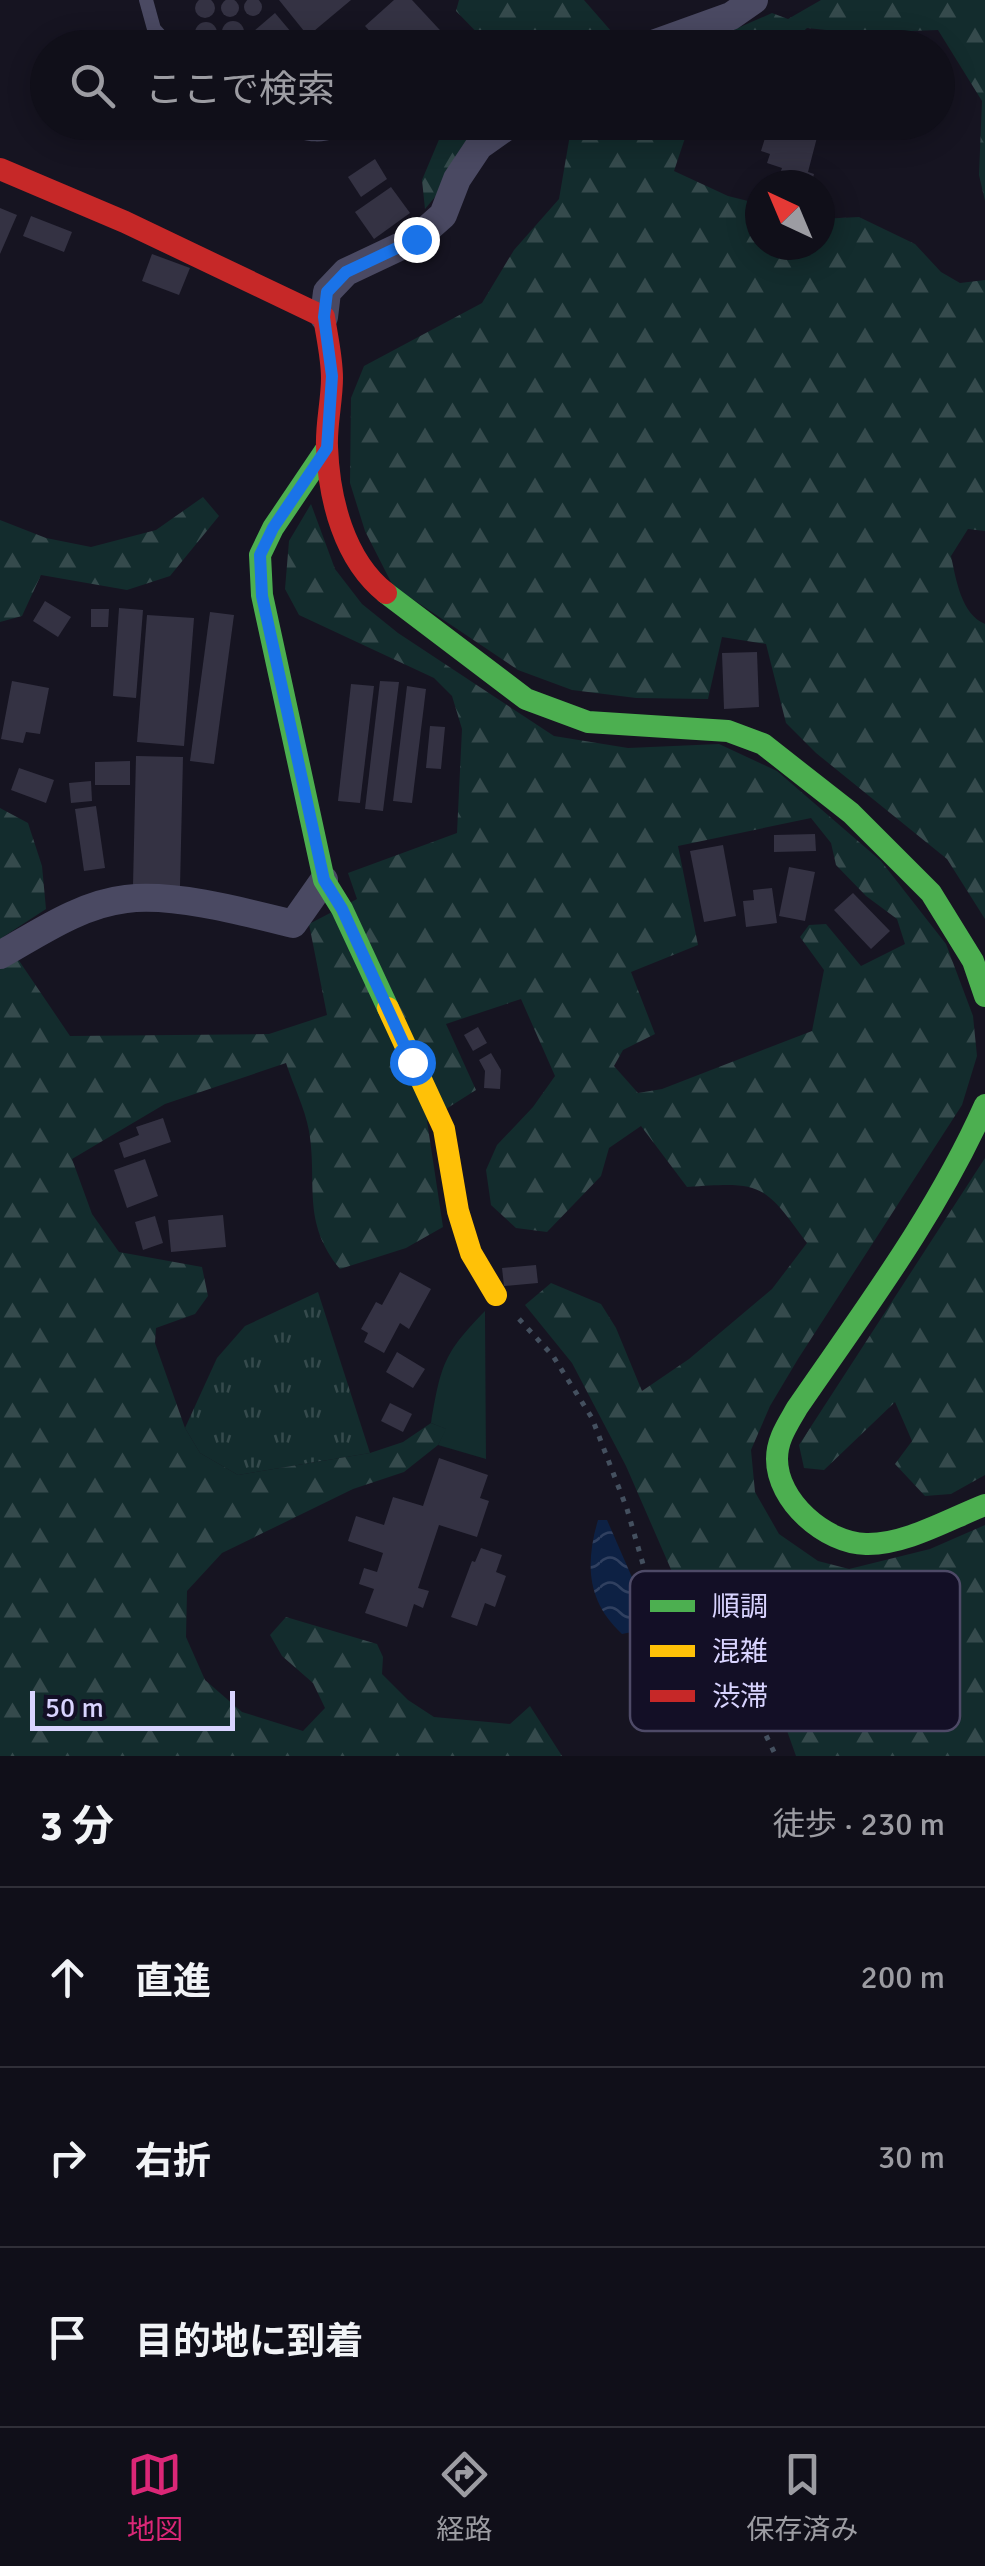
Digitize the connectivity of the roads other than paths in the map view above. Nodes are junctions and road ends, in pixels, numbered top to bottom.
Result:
1 (146, 0) edge
2 (754, 0) edge
3 (154, 30) edge
4 (692, 30) edge
5 (488, 140) edge
6 (0, 169) edge
7 (324, 317) junction
8 (327, 448) junction
9 (324, 880) junction
10 (0, 955) edge
11 (985, 996) edge
12 (985, 1105) edge
13 (496, 1295) road end
14 (985, 1505) edge

1 - 3 lane
2 - 4 street
5 - 7 street
6 - 7 street
7 - 8 street
8 - 9 street
8 - 11 street
9 - 10 street
9 - 13 street
12 - 14 street

